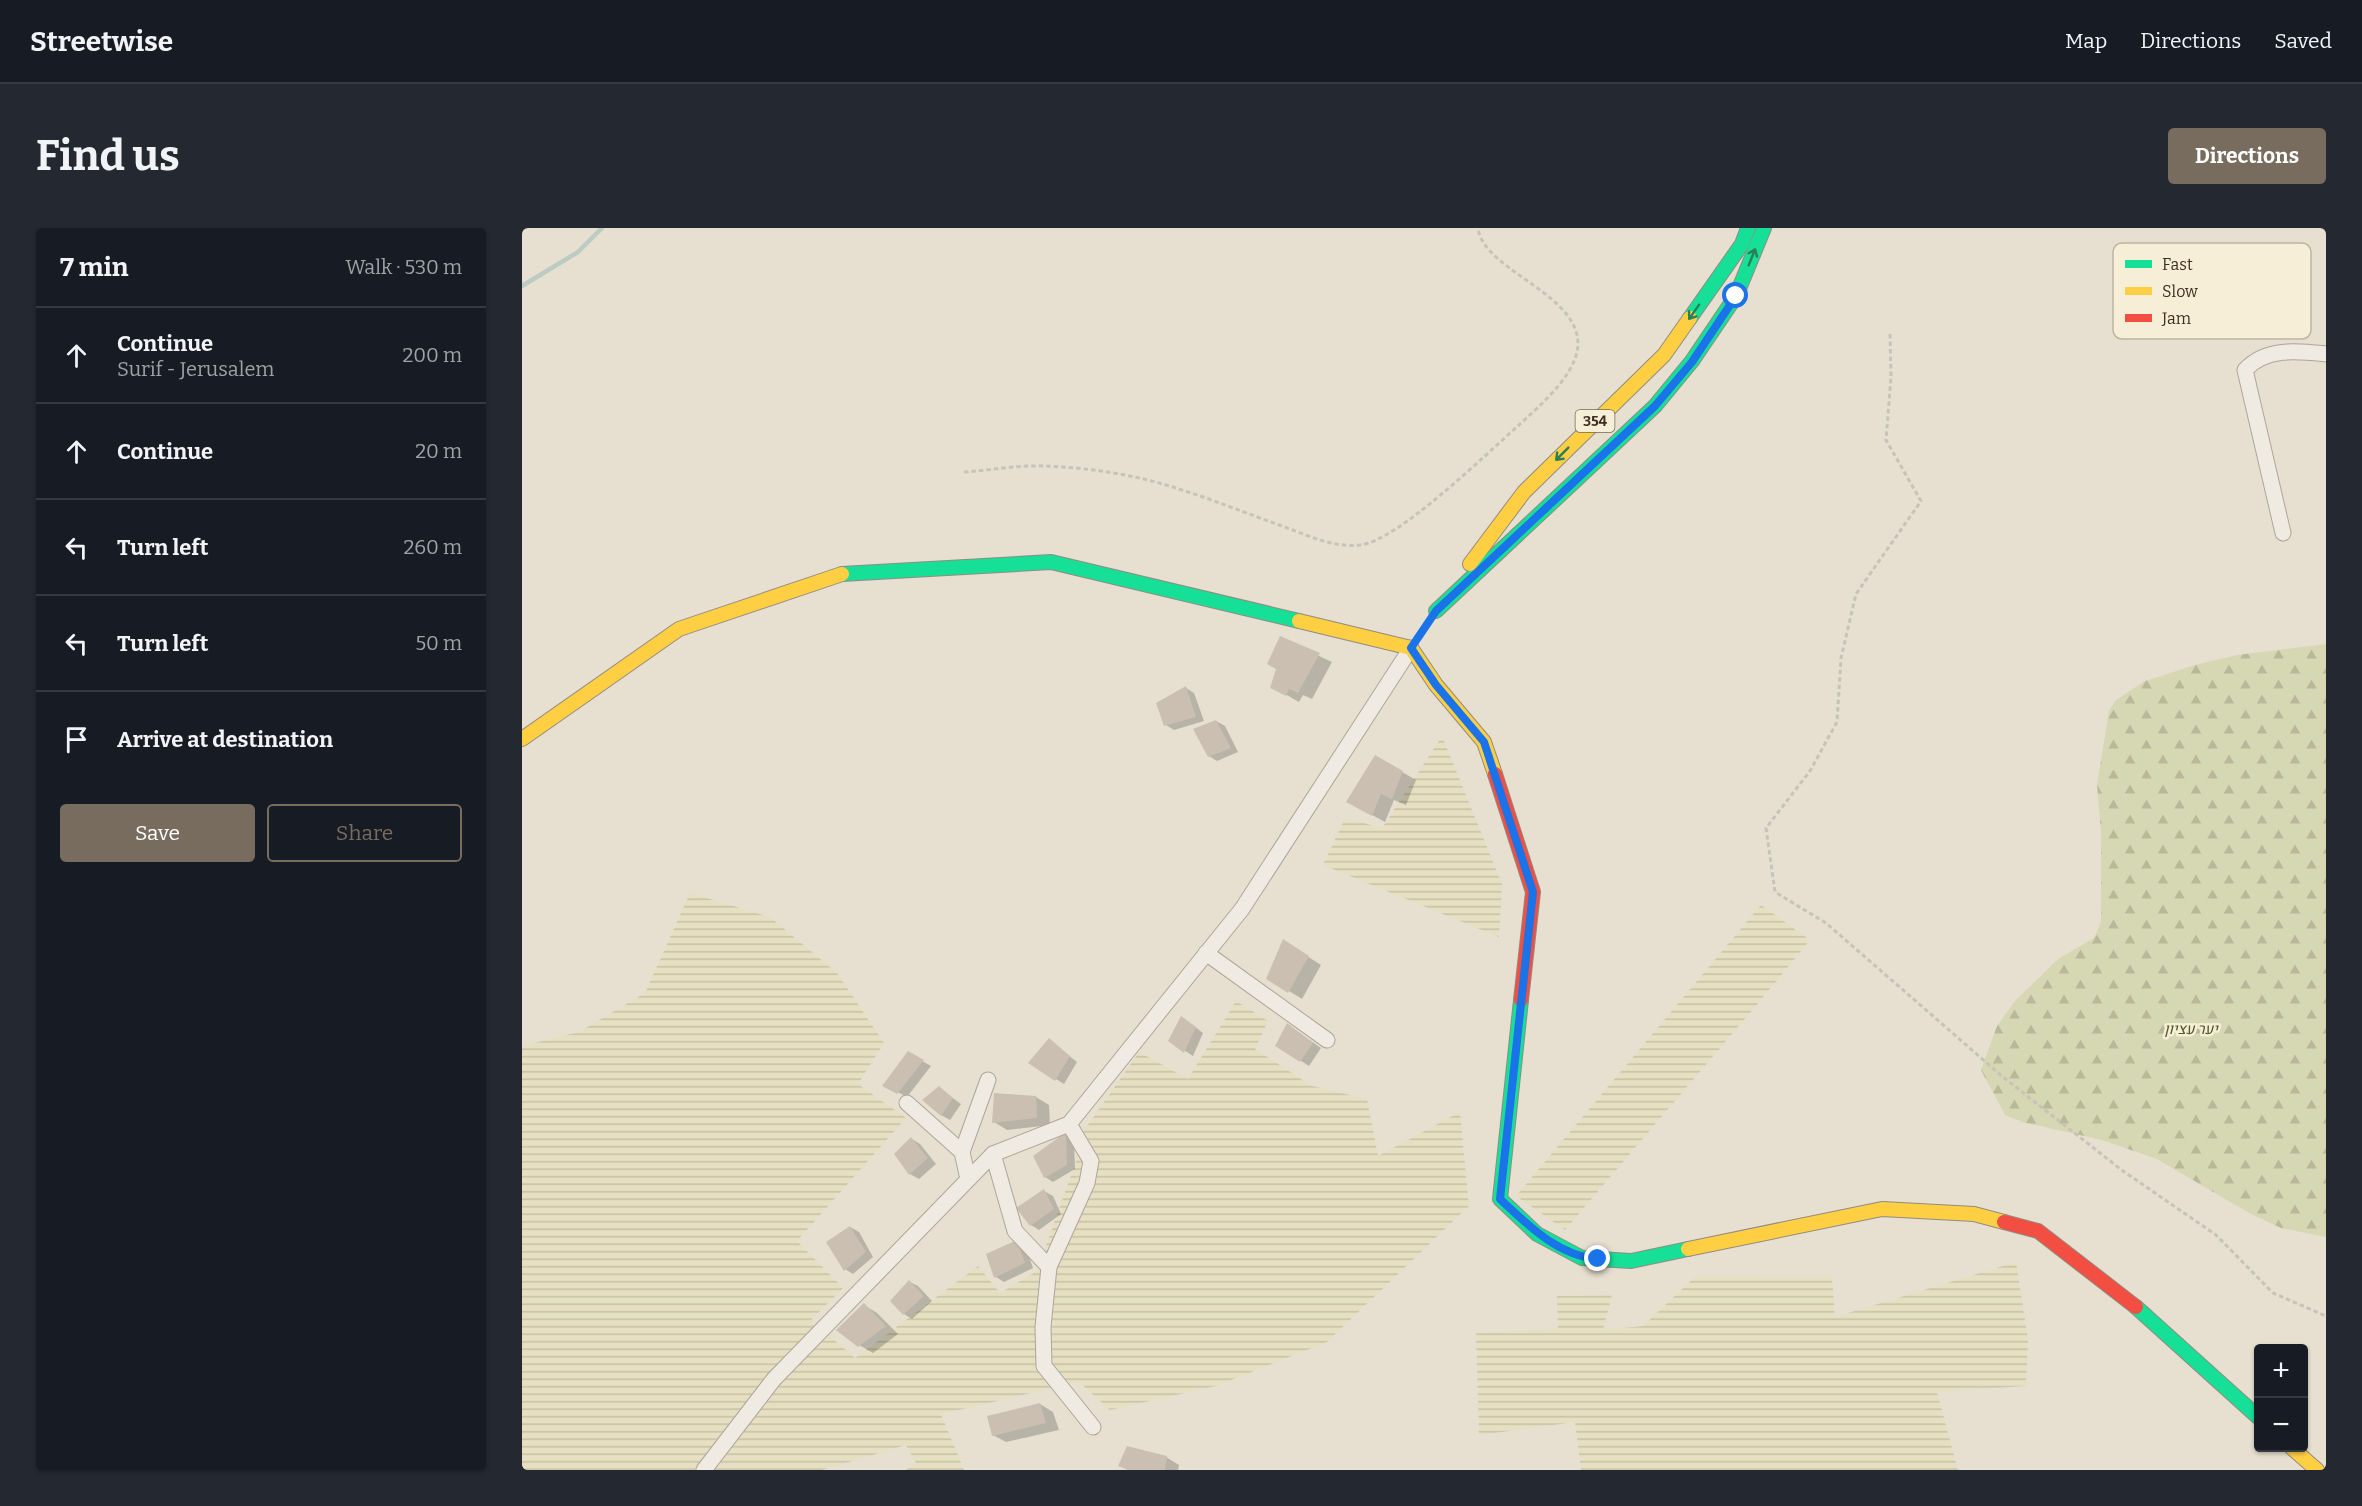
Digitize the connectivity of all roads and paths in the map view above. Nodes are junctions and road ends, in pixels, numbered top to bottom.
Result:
1 (1478, 228) edge
2 (1748, 228) edge
3 (1764, 228) edge
4 (1890, 334) dead end
5 (2326, 354) edge
6 (964, 472) dead end
7 (1524, 492) junction
8 (1546, 507) junction
9 (2283, 533) dead end
10 (1411, 648) junction
11 (522, 739) edge
12 (1206, 953) junction
13 (1327, 1040) dead end
14 (988, 1080) dead end
15 (907, 1103) dead end
16 (1069, 1124) junction
17 (962, 1152) junction
18 (993, 1154) junction
19 (968, 1179) junction
20 (1049, 1267) junction
21 (2326, 1316) edge
22 (2254, 1412) edge
23 (1093, 1427) dead end
24 (2297, 1452) edge
25 (704, 1470) edge
26 (2317, 1470) edge

1 - 6 path
2 -> 7 main road, 354
8 -> 3 main road, 354
4 - 21 path
5 - 9 street
7 - 8 main road
7 - 8 main road, 354
10 - 11 main road
10 - 12 street
10 - 22 main road
12 - 13 street
12 - 16 street
14 - 17 street
15 - 17 street
16 - 18 street
16 - 20 street
17 - 19 street
18 - 19 street
18 - 20 street
19 - 25 street
20 - 23 street
24 - 26 main road

